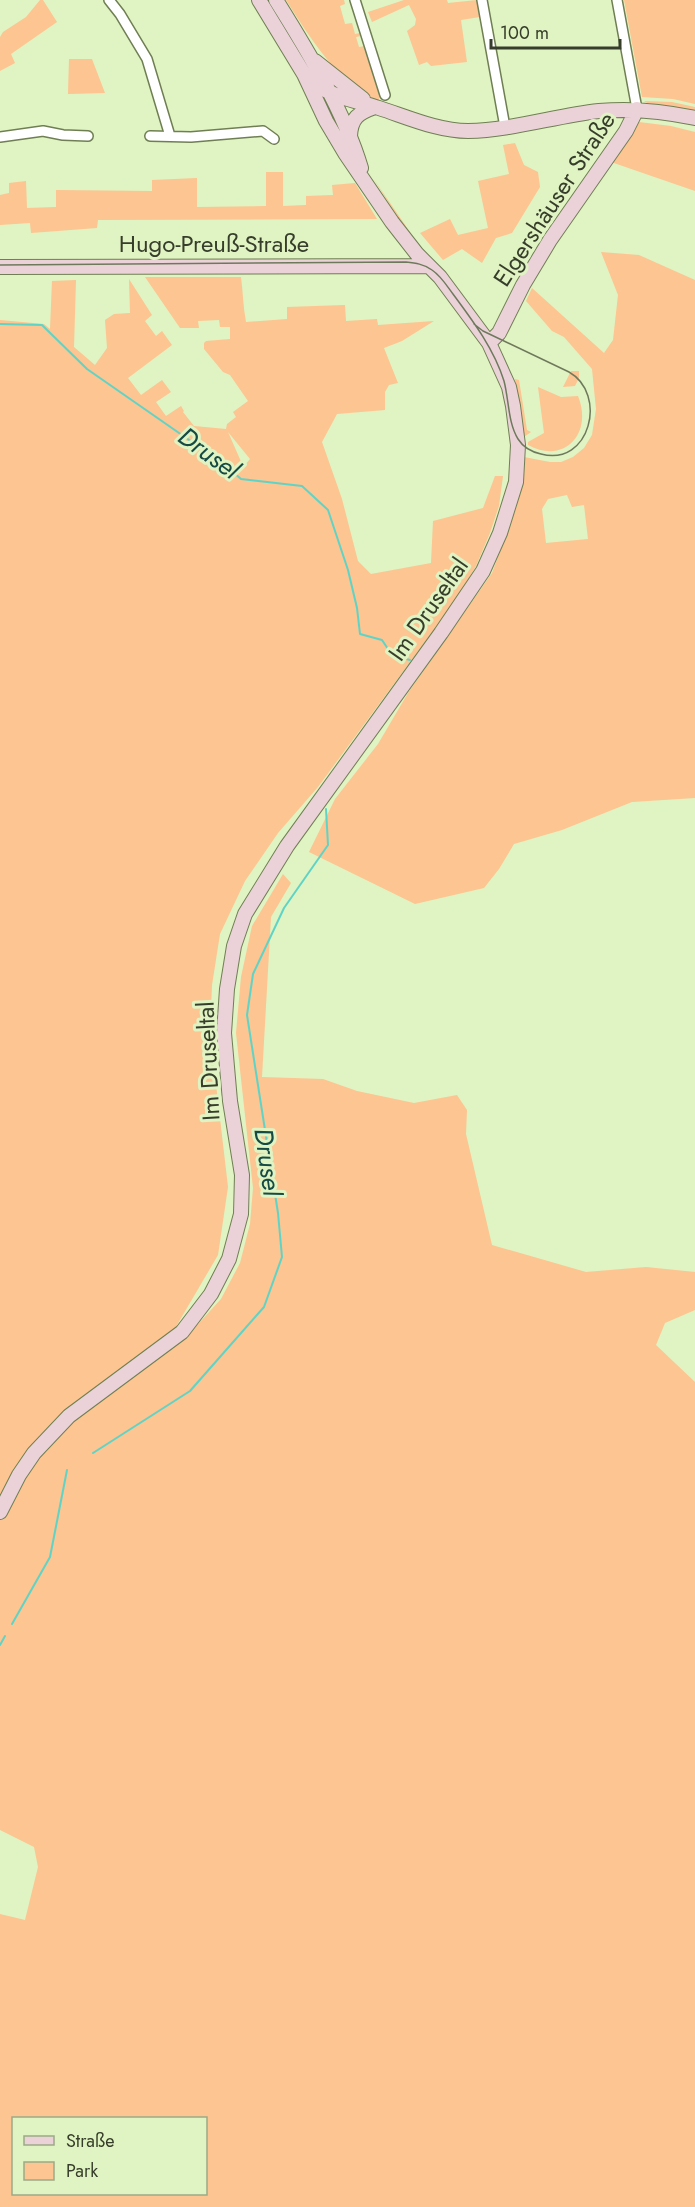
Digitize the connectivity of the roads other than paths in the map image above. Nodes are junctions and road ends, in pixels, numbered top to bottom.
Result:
1 (109, 0) edge
2 (259, 0) edge
3 (276, 0) edge
4 (355, 0) edge
5 (483, 0) edge
6 (617, 0) edge
7 (315, 61) junction
8 (304, 74) junction
9 (329, 93) junction
10 (385, 95) dead end
11 (375, 107) junction
12 (638, 109) junction
13 (695, 118) edge
14 (505, 127) junction
15 (88, 136) dead end
16 (150, 136) dead end
17 (170, 136) junction
18 (0, 137) edge
19 (274, 139) dead end
20 (353, 143) junction
21 (364, 179) junction
22 (428, 266) junction
23 (0, 267) edge
24 (489, 343) junction
25 (0, 1512) edge

1 - 17 street
2 - 8 main road
3 - 7 main road
4 - 10 street
5 - 14 street
6 - 12 street
7 - 9 main road, Im Druseltal
7 - 11 main road
8 - 9 main road
8 - 21 main road, Im Druseltal
9 - 11 main road
9 - 20 main road, Im Druseltal
11 - 14 main road
11 - 20 main road
12 - 13 main road
12 - 14 main road
12 - 24 main road, Elgershäuser Straße
15 - 18 street
16 - 17 street
17 - 19 street
20 - 21 main road, Im Druseltal
21 - 22 main road, Im Druseltal
22 - 23 main road, Hugo-Preuß-Straße
22 - 24 main road, Im Druseltal
24 - 25 main road, Im Druseltal

